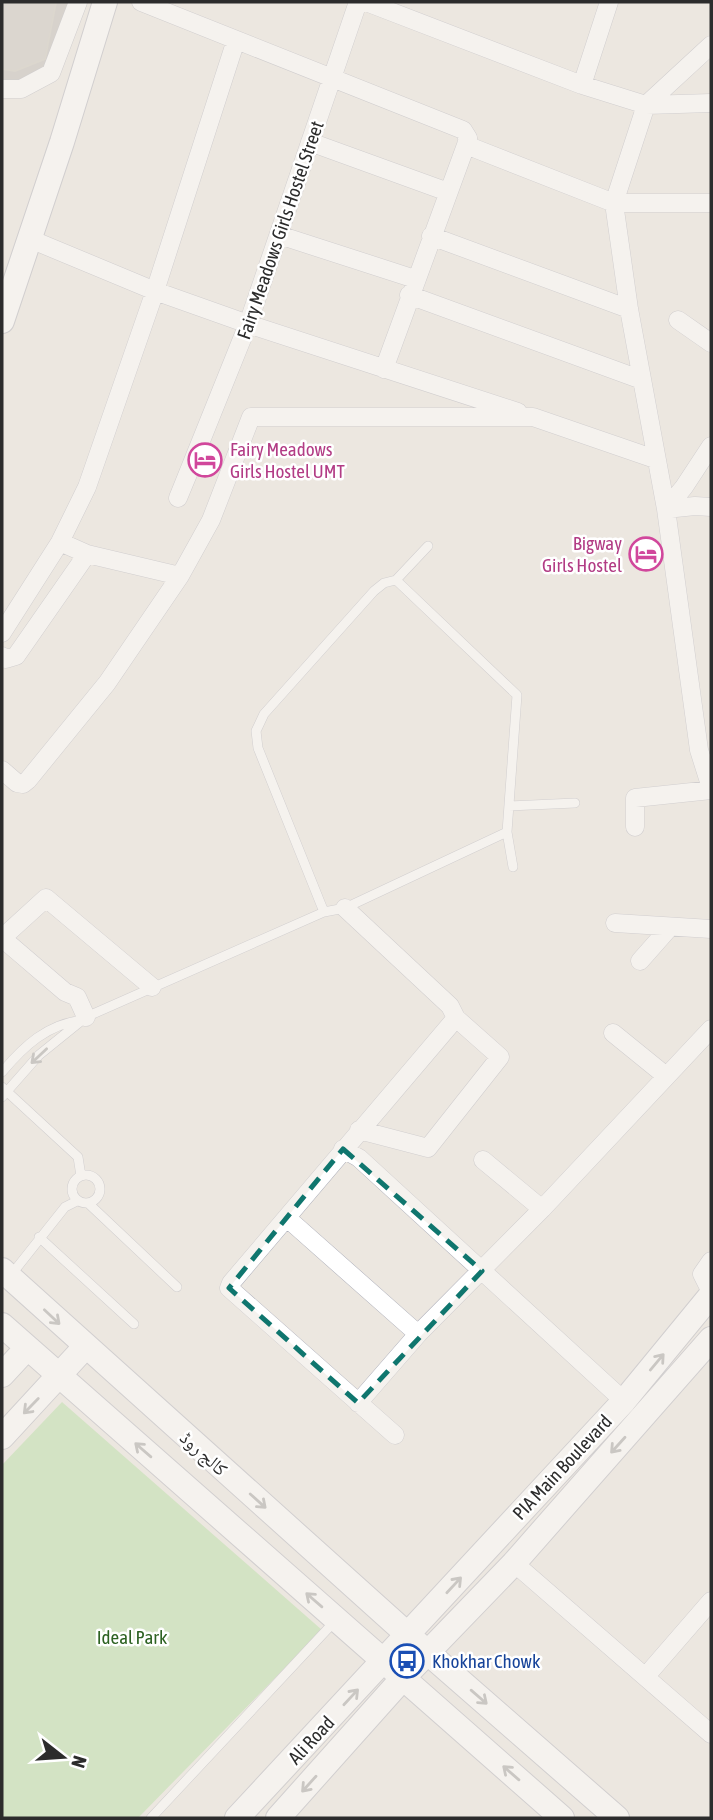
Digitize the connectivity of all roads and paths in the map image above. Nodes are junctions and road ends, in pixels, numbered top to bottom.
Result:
1 (78, 2) edge
2 (105, 2) edge
3 (141, 2) edge
4 (358, 2) edge
5 (366, 2) edge
6 (609, 2) edge
7 (236, 40) junction
8 (711, 45) edge
9 (332, 77) junction
10 (582, 85) junction
11 (2, 89) edge
12 (711, 103) edge
13 (646, 105) junction
14 (310, 142) junction
15 (466, 145) junction
16 (448, 192) junction
17 (614, 203) junction
18 (711, 203) edge
19 (279, 234) junction
20 (431, 236) junction
21 (30, 239) junction
22 (412, 287) junction
23 (155, 291) junction
24 (629, 309) junction
25 (678, 320) dead end
26 (2, 321) edge
27 (248, 324) junction
28 (711, 343) edge
29 (384, 369) junction
30 (642, 380) junction
31 (533, 417) junction
32 (711, 446) edge
33 (195, 457) dead end
34 (655, 459) junction
35 (711, 507) edge
36 (666, 509) junction
37 (60, 542) junction
38 (428, 546) dead end
39 (87, 554) junction
40 (180, 576) junction
41 (396, 580) junction
42 (2, 633) edge
43 (2, 656) edge
44 (2, 770) edge
45 (711, 789) edge
46 (575, 803) dead end
47 (509, 806) junction
48 (635, 827) dead end
49 (507, 832) junction
50 (513, 867) dead end
51 (345, 908) junction
52 (324, 912) junction
53 (615, 923) dead end
54 (670, 927) junction
55 (711, 929) edge
56 (640, 961) dead end
57 (152, 987) junction
58 (84, 1018) junction
59 (456, 1018) junction
60 (711, 1029) edge
61 (613, 1032) dead end
62 (2, 1072) edge
63 (666, 1076) junction
64 (3, 1092) edge
65 (359, 1130) junction
66 (343, 1149) junction
67 (483, 1160) dead end
68 (81, 1176) junction
69 (77, 1201) junction
70 (89, 1204) junction
71 (542, 1209) junction
72 (287, 1218) junction
73 (39, 1237) junction
74 (711, 1261) edge
75 (482, 1271) junction
76 (6, 1274) edge
77 (177, 1287) dead end
78 (708, 1304) edge
79 (134, 1324) dead end
80 (2, 1325) edge
81 (418, 1334) junction
82 (680, 1335) junction
83 (85, 1347) junction
84 (26, 1348) junction
85 (708, 1348) edge
86 (2, 1375) edge
87 (60, 1376) junction
88 (624, 1401) junction
89 (358, 1403) junction
90 (395, 1435) dead end
91 (2, 1437) edge
92 (514, 1563) junction
93 (708, 1610) edge
94 (337, 1620) junction
95 (408, 1635) junction
96 (427, 1652) junction
97 (384, 1661) junction
98 (646, 1676) junction
99 (403, 1678) junction
100 (711, 1734) edge
101 (151, 1818) edge
102 (237, 1818) edge
103 (278, 1818) edge
104 (562, 1818) edge
105 (617, 1818) edge

1 - 11 street
2 - 21 main road
3 - 7 street
4 - 9 street, Fairy Meadows Girls Hostel Street
5 - 10 street
6 - 10 street
7 - 9 street
7 - 23 street
8 - 13 street
9 - 14 street, Fairy Meadows Girls Hostel Street
9 - 15 street
10 - 13 street
12 - 13 street
13 - 17 street
14 - 16 street
14 - 19 street, Fairy Meadows Girls Hostel Street
15 - 16 street
15 - 17 street
16 - 20 street
17 - 18 street
17 - 24 street
19 - 22 street
19 - 27 street, Fairy Meadows Girls Hostel Street
20 - 22 street
20 - 24 street
21 - 23 street
21 - 26 main road
22 - 29 street
22 - 30 street
23 - 27 street
23 - 37 street
24 - 30 street
25 - 28 street
27 - 29 street
27 - 33 street, Fairy Meadows Girls Hostel Street
29 - 31 street
30 - 34 street
31 - 34 street
31 - 40 street
32 - 36 street
34 - 36 street
35 - 36 street
36 - 45 street
37 - 39 street
37 - 42 street
38 - 41 lane
39 - 40 street
39 - 43 street
40 - 44 street
41 - 47 lane
41 - 52 lane
45 - 48 street
46 - 47 lane
47 - 49 lane
49 - 50 lane
49 - 51 lane
51 - 52 lane
51 - 59 street
52 - 57 lane
53 - 54 street
54 - 55 street
54 - 56 street
57 - 58 lane
57 - 58 street
58 - 62 lane
58 -> 64 lane
59 - 65 street
59 - 65 street
60 - 63 street
61 - 63 street
63 - 71 street
64 - 68 lane
65 - 66 street
66 - 72 street
66 - 75 street
67 - 71 street
68 - 69 lane
68 - 70 lane
69 - 70 lane
69 - 73 lane
70 - 77 lane
71 - 75 street
72 - 81 street
72 - 89 street
73 - 76 lane
73 - 79 lane
74 - 78 street
75 - 81 street
75 - 88 street
76 -> 83 main road, کالج روڈ
78 - 82 main road, PIA Main Boulevard
80 - 84 main road, کالج روڈ
81 - 89 street
82 - 85 main road
88 -> 82 main road, PIA Main Boulevard
83 - 87 main road
83 -> 95 main road, کالج روڈ
84 - 86 main road
84 - 87 main road, کالج روڈ
85 -> 92 main road, PIA Main Boulevard
87 -> 91 main road
94 -> 87 main road, کالج روڈ
95 -> 88 main road, PIA Main Boulevard
89 - 90 street
92 - 96 main road, PIA Main Boulevard
92 - 98 street
93 - 98 street
94 - 97 main road, کالج روڈ
94 - 101 lane
95 - 96 main road, کالج روڈ
95 - 97 main road, PIA Main Boulevard
96 - 99 main road, Ali Road
96 -> 105 main road
97 - 99 main road, کالج روڈ
102 -> 97 main road, Ali Road
98 - 100 street
99 -> 103 main road, Ali Road
104 -> 99 main road

